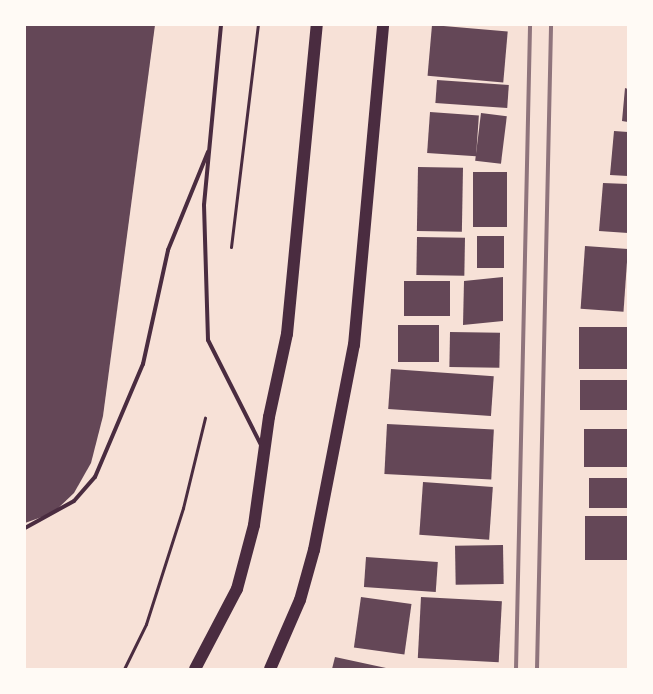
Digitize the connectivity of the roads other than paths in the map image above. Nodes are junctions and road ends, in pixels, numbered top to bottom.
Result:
1 (221, 25) edge
2 (317, 25) edge
3 (383, 25) edge
4 (210, 147) junction
5 (264, 451) junction
6 (25, 528) edge
7 (195, 669) edge
8 (270, 669) edge

1 - 4 lane
2 - 5 main road
3 - 8 main road
4 - 5 lane
4 - 6 lane
5 - 7 main road

